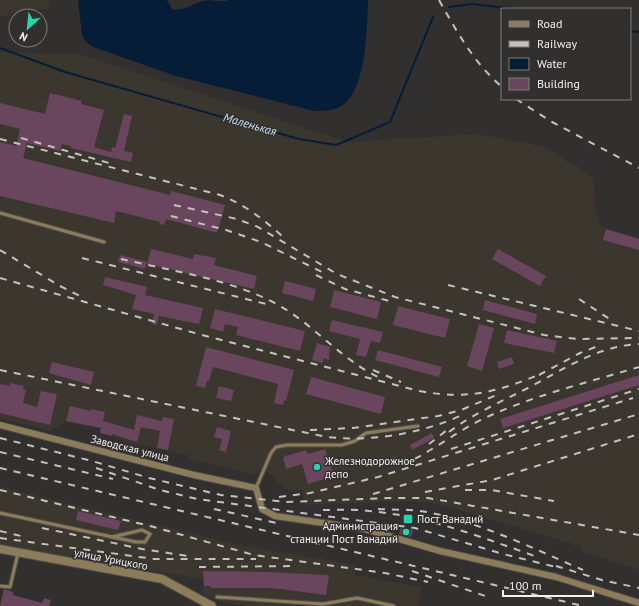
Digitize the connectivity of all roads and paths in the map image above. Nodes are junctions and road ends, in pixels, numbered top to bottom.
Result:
1 (0, 213) edge
2 (104, 242) dead end
3 (0, 425) edge
4 (418, 426) dead end
5 (256, 488) junction
6 (0, 513) edge
7 (112, 537) junction
8 (0, 550) edge
9 (18, 553) junction
10 (0, 586) edge
11 (217, 597) dead end
12 (639, 603) edge
13 (323, 605) edge
14 (212, 606) edge
15 (394, 606) edge

1 - 2 lane
3 - 5 street, Заводская улица
4 - 5 lane
5 - 12 street
6 - 7 lane
7 - 7 lane
8 - 9 street, улица Урицкого
9 - 10 lane
9 - 14 street, улица Урицкого
11 - 13 lane
13 - 15 lane

